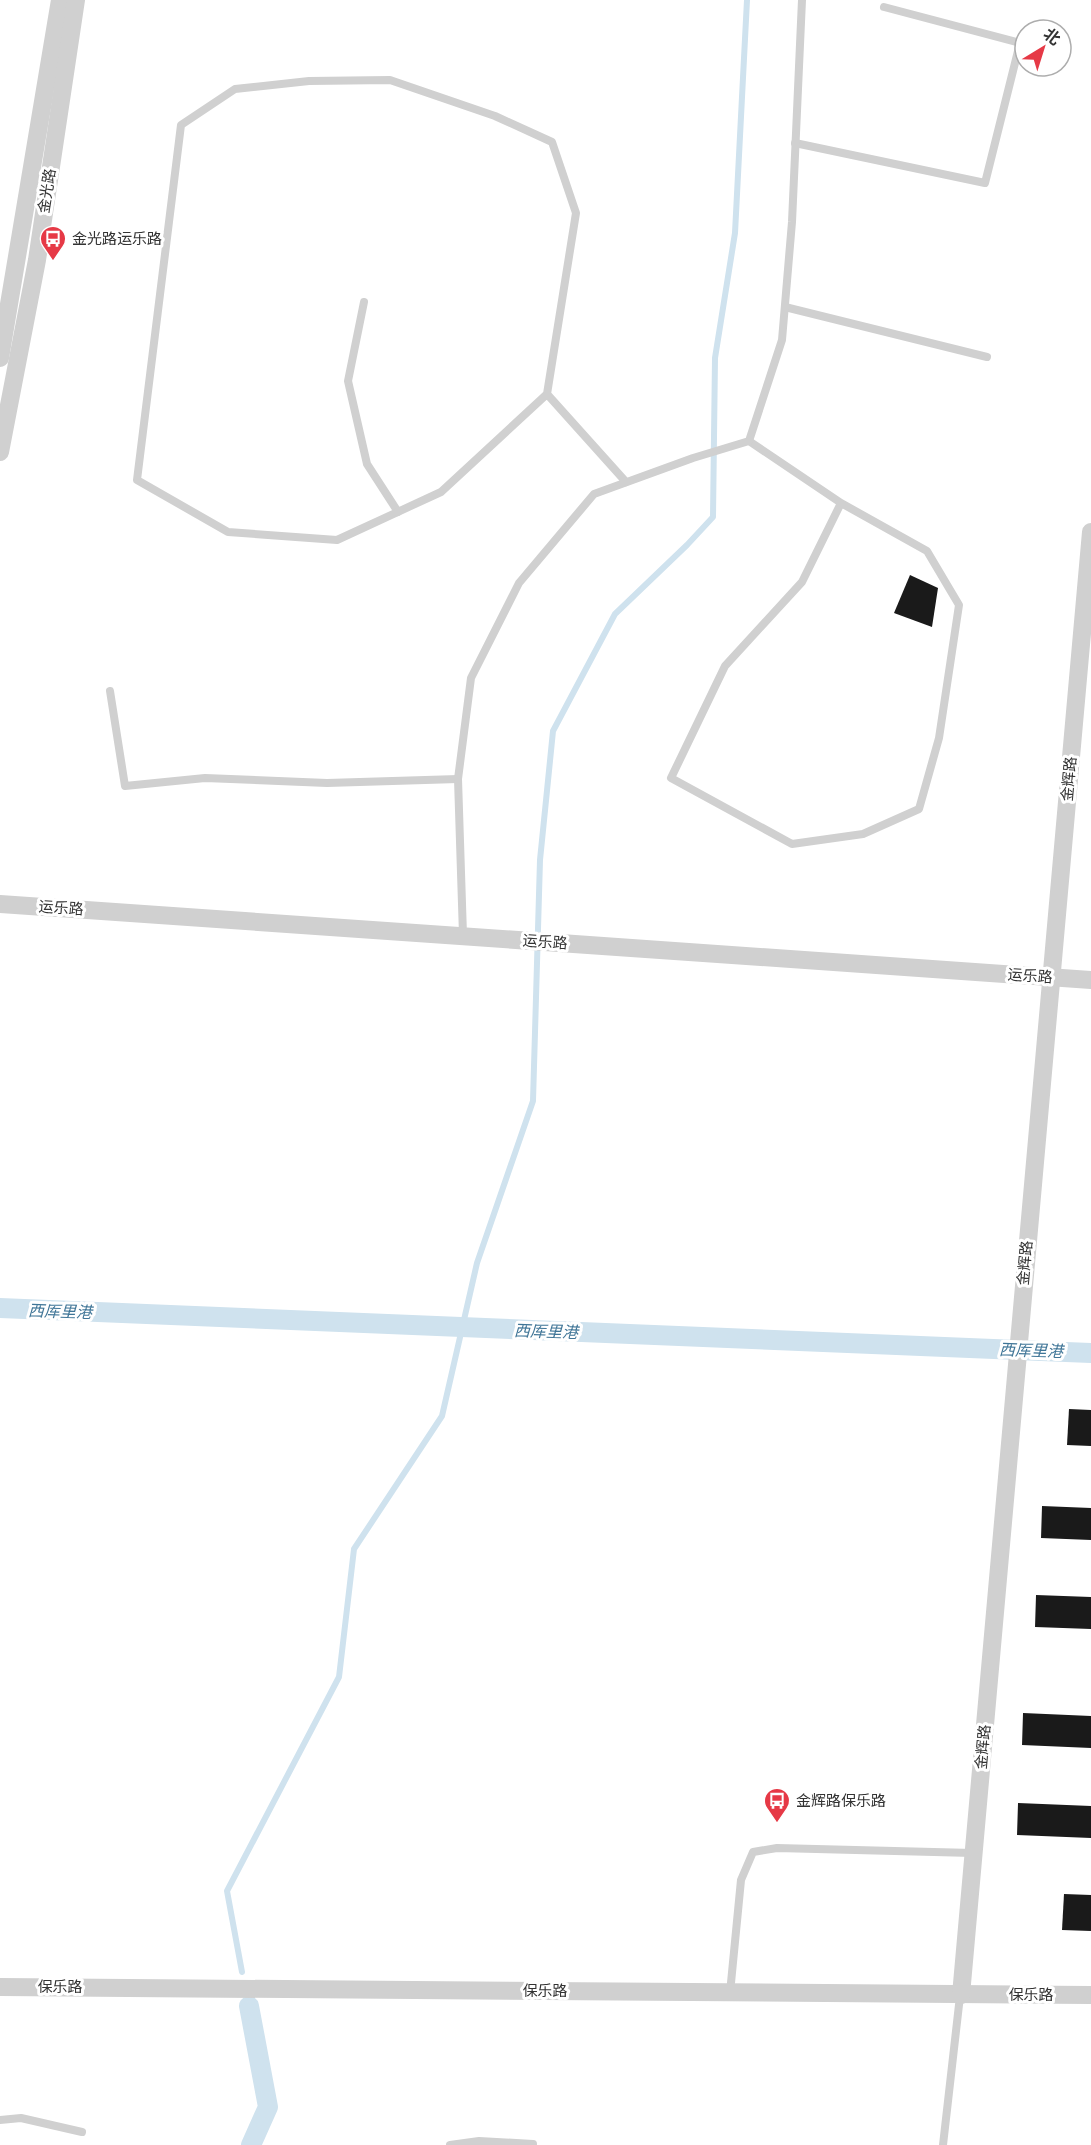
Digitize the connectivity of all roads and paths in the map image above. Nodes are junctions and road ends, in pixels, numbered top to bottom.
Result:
1 (60, 0) edge
2 (76, 0) edge
3 (802, 0) edge
4 (884, 7) dead end
5 (795, 143) junction
6 (364, 302) dead end
7 (785, 307) junction
8 (987, 357) dead end
9 (0, 358) edge
10 (547, 394) junction
11 (749, 441) junction
12 (0, 452) edge
13 (626, 482) junction
14 (841, 503) junction
15 (398, 512) junction
16 (1091, 532) edge
17 (111, 691) dead end
18 (458, 779) junction
19 (0, 904) edge
20 (463, 936) junction
21 (1050, 978) junction
22 (1091, 980) edge
23 (973, 1853) junction
24 (0, 1987) edge
25 (730, 1993) junction
26 (961, 1995) junction
27 (1091, 1995) edge
28 (0, 2120) edge
29 (82, 2132) dead end
30 (533, 2144) edge
31 (450, 2145) edge
32 (943, 2145) edge

1 - 9 street, 金光路
2 - 12 street, 金光路
3 - 5 lane
4 - 5 lane
5 - 7 lane
6 - 15 lane
7 - 8 lane
7 - 11 lane
10 - 13 lane
10 - 15 lane
10 - 15 lane
11 - 13 lane
11 - 14 lane
13 - 18 lane
14 - 14 lane
16 - 21 street, 金辉路
17 - 18 lane
18 - 20 lane
19 - 20 street, 运乐路
20 - 21 street, 运乐路
21 - 22 street, 运乐路
21 - 23 street, 金辉路
23 - 25 lane
23 - 26 street, 金辉路
24 - 25 street, 保乐路
25 - 26 street, 保乐路
26 - 27 street, 保乐路
26 - 32 lane
28 - 29 lane
30 - 31 lane

